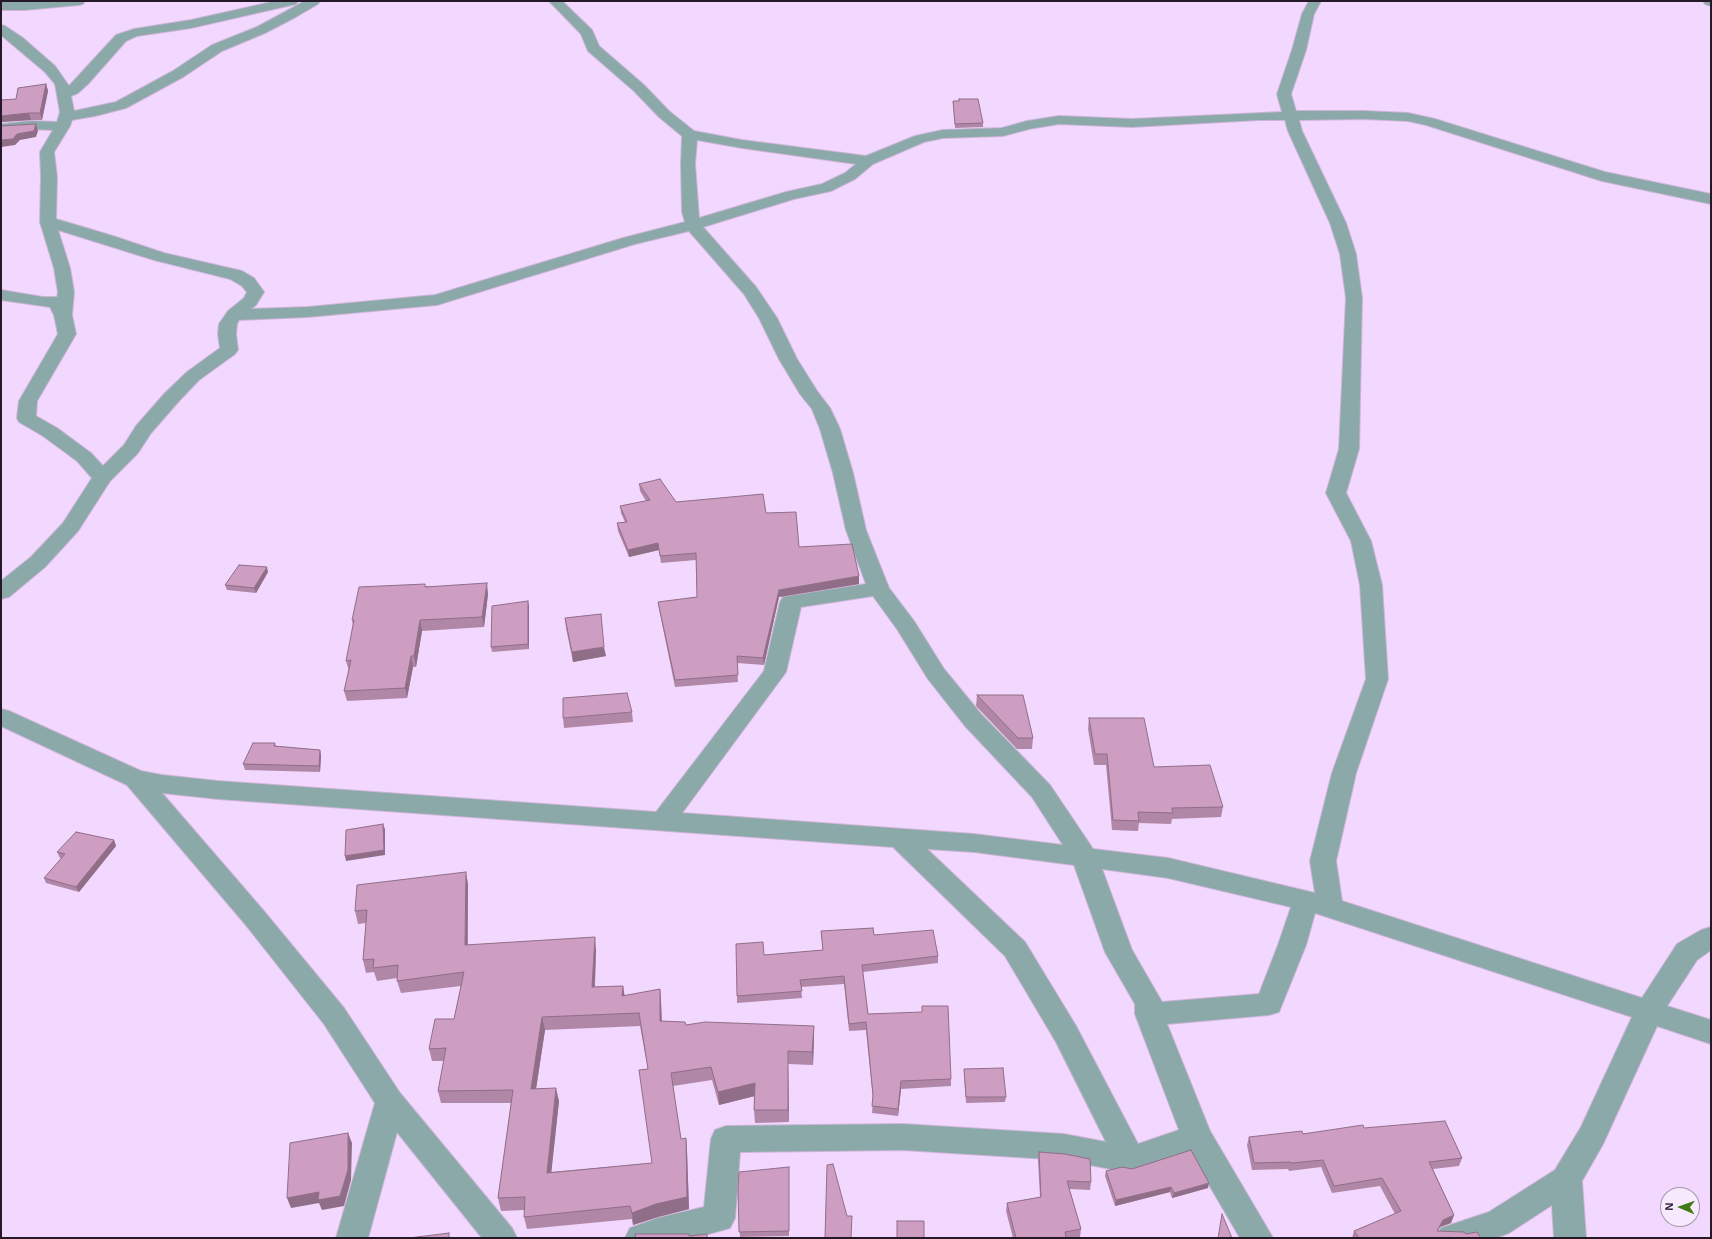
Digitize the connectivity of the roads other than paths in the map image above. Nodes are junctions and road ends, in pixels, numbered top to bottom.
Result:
1 (79, 1) edge
2 (292, 1) edge
3 (314, 1) edge
4 (555, 1) edge
5 (1316, 1) edge
6 (1, 6) edge
7 (1, 29) edge
8 (64, 94) junction
9 (1291, 116) junction
10 (64, 122) junction
11 (1, 128) edge
12 (689, 134) junction
13 (868, 161) junction
14 (1711, 199) edge
15 (48, 222) junction
16 (693, 225) junction
17 (1, 295) edge
18 (63, 315) junction
19 (234, 315) junction
20 (102, 478) junction
21 (879, 589) junction
22 (1, 592) edge
23 (1, 717) edge
24 (136, 778) junction
25 (663, 821) junction
26 (900, 838) junction
27 (1084, 856) junction
28 (1318, 904) junction
29 (1711, 937) edge
30 (1649, 1011) junction
31 (1149, 1014) junction
32 (1711, 1032) edge
33 (390, 1102) junction
34 (1196, 1138) junction
35 (1131, 1160) junction
36 (1566, 1180) junction
37 (352, 1238) edge
38 (501, 1238) edge
39 (642, 1238) edge
40 (1258, 1238) edge
41 (1452, 1238) edge
42 (1570, 1238) edge

1 - 6 street
2 - 8 street
3 - 10 street
4 - 12 street
5 - 9 street
7 - 8 street
8 - 10 street
9 - 13 street
9 - 14 street
9 - 28 street
10 - 11 street
10 - 15 street
12 - 13 street
12 - 16 street
13 - 16 street
15 - 18 street
15 - 19 street
16 - 19 street
16 - 21 street
17 - 18 street
18 - 20 street
19 - 20 street
20 - 22 street
21 - 25 street
21 - 27 street
23 - 24 street
24 - 25 street
24 - 33 street
25 - 26 street
26 - 27 street
26 - 35 street
27 - 28 street
27 - 31 street
28 - 30 street
28 - 31 street
29 - 30 street
30 - 32 street
30 - 36 street
31 - 34 street
33 - 37 street
33 - 38 street
34 - 35 street
34 - 40 street
35 - 39 street
36 - 41 street
36 - 42 street

